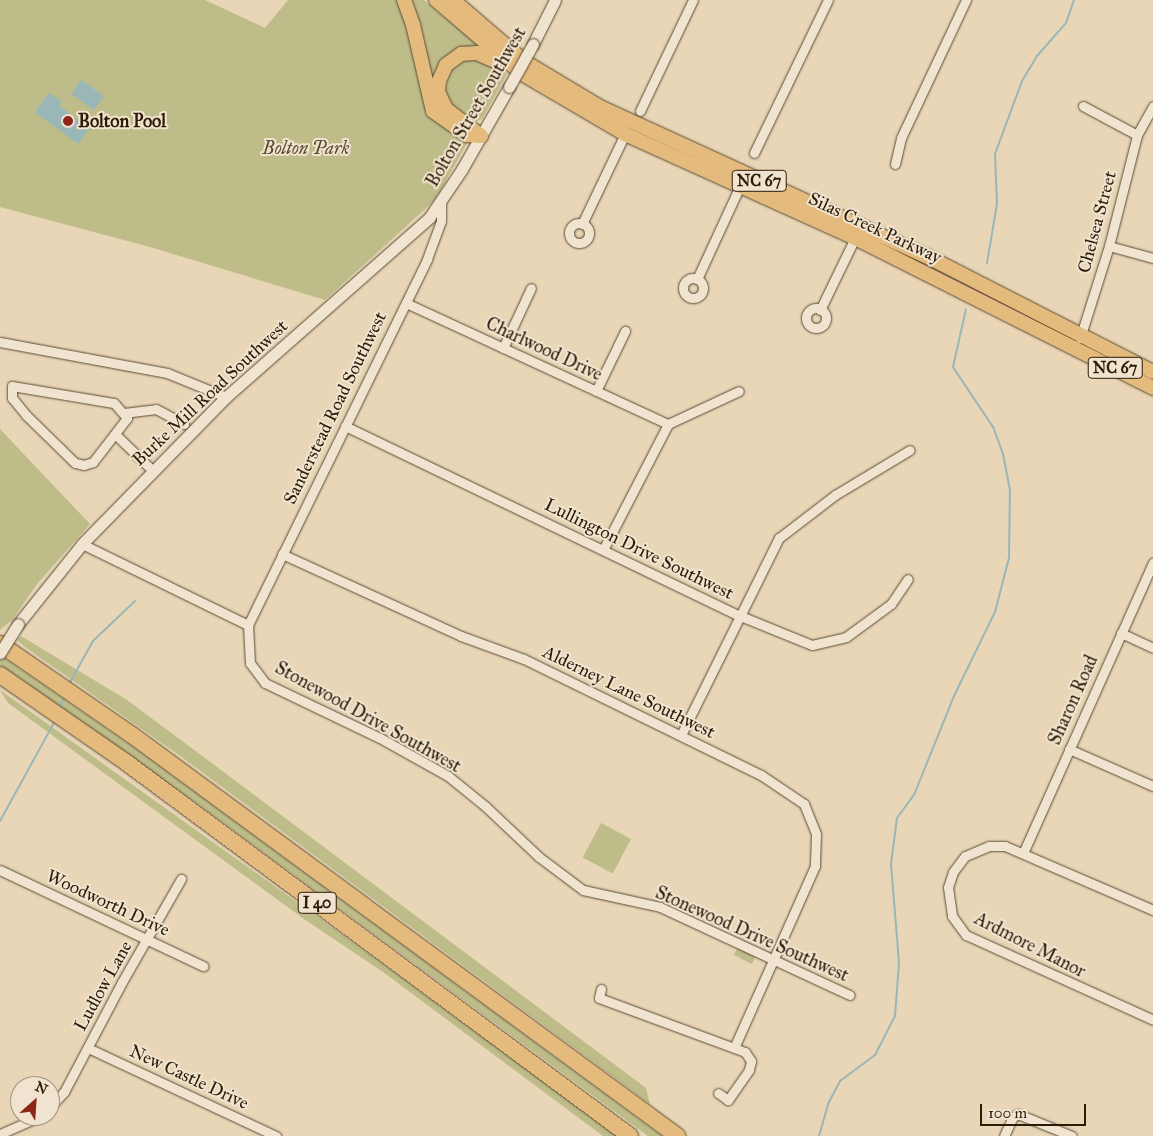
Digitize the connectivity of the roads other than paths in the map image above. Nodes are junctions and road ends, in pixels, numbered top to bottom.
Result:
1 (404, 0) edge
2 (436, 0) edge
3 (453, 0) edge
4 (555, 0) edge
5 (693, 0) edge
6 (828, 0) edge
7 (966, 0) edge
8 (556, 96) junction
9 (1083, 106) dead end
10 (1153, 106) edge
11 (640, 111) dead end
12 (625, 134) junction
13 (1136, 135) junction
14 (481, 136) junction
15 (754, 153) dead end
16 (895, 164) dead end
17 (740, 186) junction
18 (441, 203) junction
19 (582, 224) dead end
20 (855, 238) junction
21 (1109, 246) junction
22 (1153, 258) edge
23 (697, 279) dead end
24 (531, 288) dead end
25 (406, 303) junction
26 (820, 310) dead end
27 (625, 331) dead end
28 (1079, 341) junction
29 (0, 342) edge
30 (503, 348) junction
31 (1153, 372) edge
32 (1153, 388) edge
33 (596, 391) junction
34 (739, 391) dead end
35 (226, 397) junction
36 (124, 413) junction
37 (184, 424) dead end
38 (668, 424) junction
39 (345, 426) junction
40 (115, 434) junction
41 (910, 450) dead end
42 (152, 470) junction
43 (82, 544) junction
44 (604, 550) junction
45 (282, 554) junction
46 (1153, 563) edge
47 (908, 579) dead end
48 (738, 615) junction
49 (248, 625) junction
50 (1121, 634) junction
51 (0, 644) edge
52 (1153, 648) edge
53 (0, 653) edge
54 (0, 675) edge
55 (681, 735) junction
56 (1069, 749) junction
57 (1153, 786) edge
58 (1024, 851) junction
59 (0, 870) edge
60 (181, 879) dead end
61 (1153, 910) edge
62 (148, 939) junction
63 (773, 958) junction
64 (203, 966) dead end
65 (601, 989) dead end
66 (850, 995) dead end
67 (1153, 1020) edge
68 (88, 1048) junction
69 (734, 1048) junction
70 (718, 1093) dead end
71 (60, 1096) edge
72 (21, 1126) edge
73 (6, 1134) edge
74 (276, 1136) edge
75 (630, 1136) edge
76 (677, 1136) edge
77 (1004, 1136) edge
78 (1072, 1136) edge

1 - 14 main road
2 - 8 main road, Silas Creek Parkway / NC 67
3 - 28 main road, Silas Creek Parkway / NC 67
4 - 14 street, Bolton Street Southwest, bridge
5 - 11 street
6 - 15 street
7 - 16 street
8 - 12 main road, Silas Creek Parkway / NC 67
8 - 14 main road
9 - 13 street
10 - 13 street, Chelsea Street
12 - 17 main road, Silas Creek Parkway / NC 67
12 - 19 street
13 - 21 street, Chelsea Street
14 - 18 street, Bolton Street Southwest
17 - 20 main road, Silas Creek Parkway / NC 67
17 - 23 street
18 - 25 street, Sanderstead Road Southwest
18 - 35 street, Burke Mill Road Southwest
20 - 26 street
20 - 28 main road, Silas Creek Parkway / NC 67
21 - 22 street
21 - 28 street, Chelsea Street
24 - 30 street
25 - 30 street, Charlwood Drive
25 - 39 street, Sanderstead Road Southwest
27 - 33 street
28 - 31 main road, Silas Creek Parkway / NC 67
28 - 32 main road, Silas Creek Parkway / NC 67
29 - 35 street
30 - 33 street, Charlwood Drive
33 - 38 street, Charlwood Drive
34 - 38 street
35 - 42 street, Burke Mill Road Southwest
36 - 37 street
36 - 40 street
36 - 40 street
38 - 44 street
39 - 44 street, Lullington Drive Southwest
39 - 45 street, Sanderstead Road Southwest
40 - 42 street
41 - 48 street
42 - 43 street, Burke Mill Road Southwest
43 - 49 street
43 - 53 street, Burke Mill Road Southwest, bridge
44 - 48 street, Lullington Drive Southwest
45 - 49 street, Sanderstead Road Southwest
45 - 55 street, Alderney Lane Southwest
46 - 50 street, Sharon Road
47 - 48 street, Lullington Drive Southwest
48 - 55 street
49 - 63 street, Stonewood Drive Southwest
50 - 52 street
50 - 56 street, Sharon Road
51 - 76 highway, I 40
54 - 75 highway, I 40
55 - 63 street, Alderney Lane Southwest
56 - 57 street
56 - 58 street, Sharon Road
58 - 61 street, Ardmore Manor
58 - 67 street, Ardmore Manor
59 - 62 street, Woodworth Drive
60 - 62 street, Ludlow Lane
62 - 64 street, Woodworth Drive
62 - 68 street, Ludlow Lane
63 - 66 street, Stonewood Drive Southwest
63 - 69 street, Alderney Lane Southwest
65 - 69 street
68 - 71 street, Ludlow Lane
68 - 74 street, New Castle Drive
69 - 70 street
72 - 73 street
77 - 78 street

